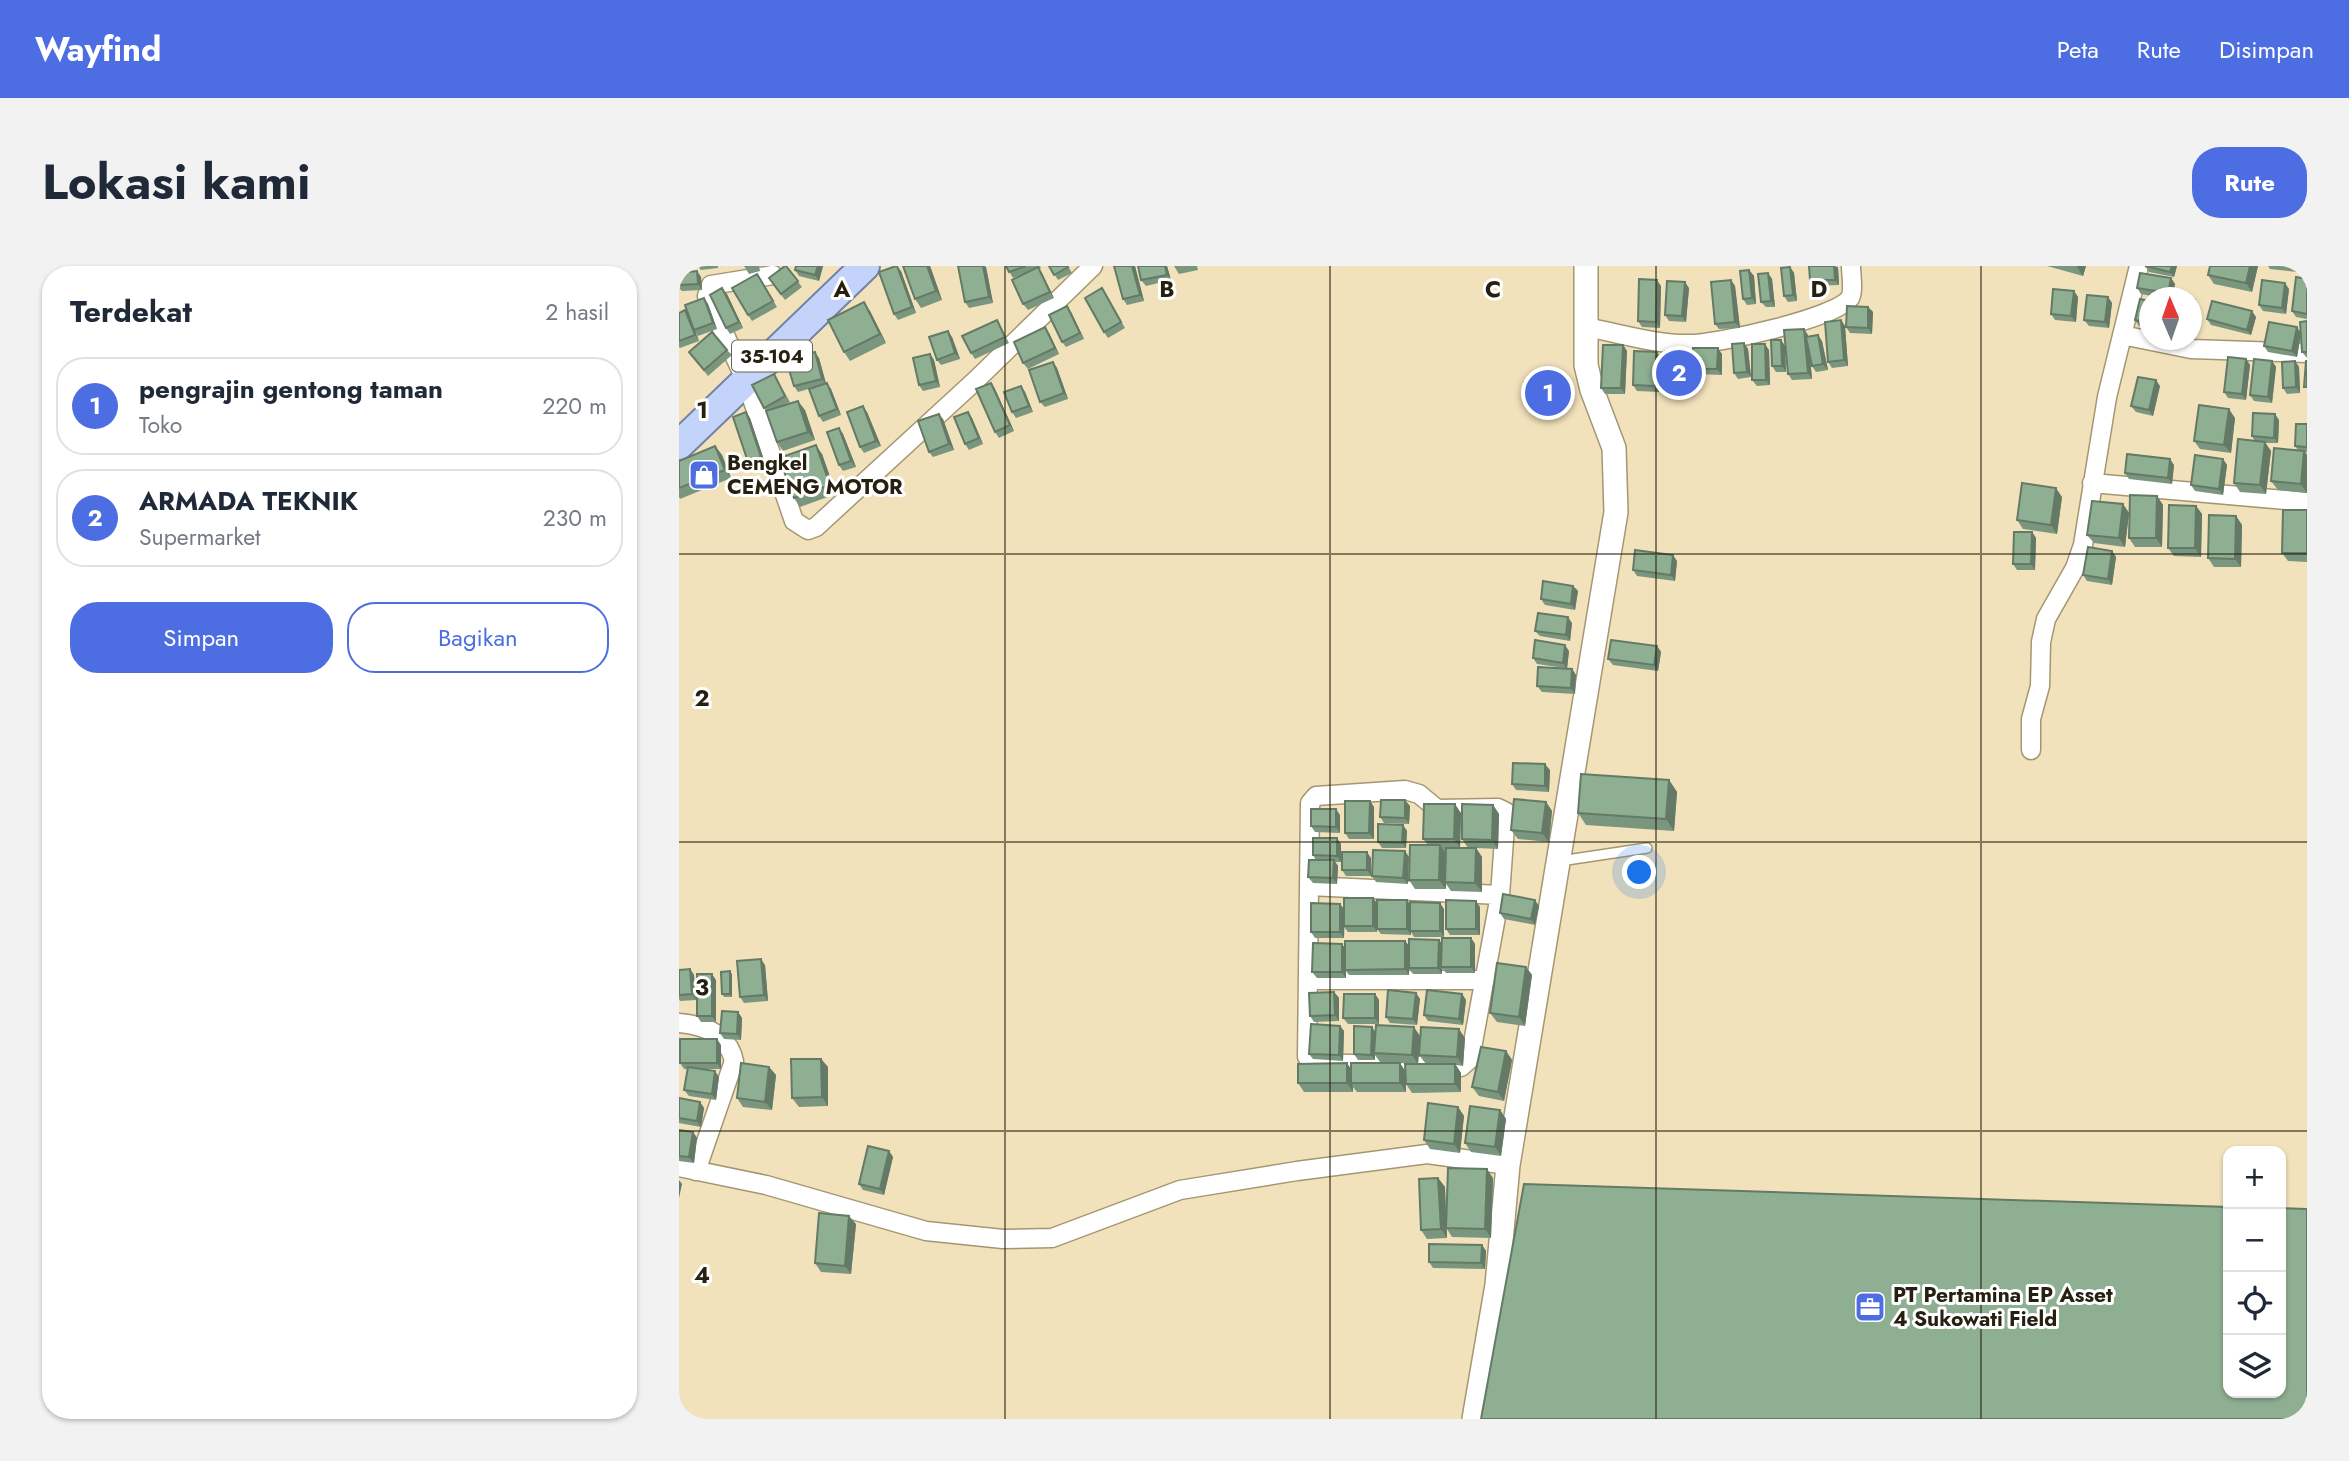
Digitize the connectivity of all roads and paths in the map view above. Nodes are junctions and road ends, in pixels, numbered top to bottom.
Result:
1 (865, 266) edge
2 (1093, 266) edge
3 (1586, 266) edge
4 (1851, 266) edge
5 (2139, 266) edge
6 (773, 275) edge
7 (1585, 327) junction
8 (2122, 335) junction
9 (2307, 353) edge
10 (746, 381) junction
11 (679, 445) edge
12 (2092, 483) junction
13 (2307, 502) edge
14 (2031, 750) dead end
15 (1647, 848) dead end
16 (1560, 861) junction
17 (1308, 886) junction
18 (1500, 895) junction
19 (1308, 980) junction
20 (1485, 980) junction
21 (679, 1023) edge
22 (1508, 1165) junction
23 (687, 1169) edge
24 (1474, 1419) edge

1 - 10 main road, 35-104
2 - 10 street
3 - 7 street
4 - 7 street
5 - 8 street
6 - 10 street
7 - 16 street
8 - 9 street
8 - 12 street
10 - 11 main road, 35-104
12 - 13 street
12 - 14 street
15 - 16 lane
16 - 22 street
17 - 18 street
17 - 18 street
17 - 19 street
18 - 20 street
19 - 20 street
19 - 20 street
21 - 23 street
22 - 23 street
22 - 24 street

